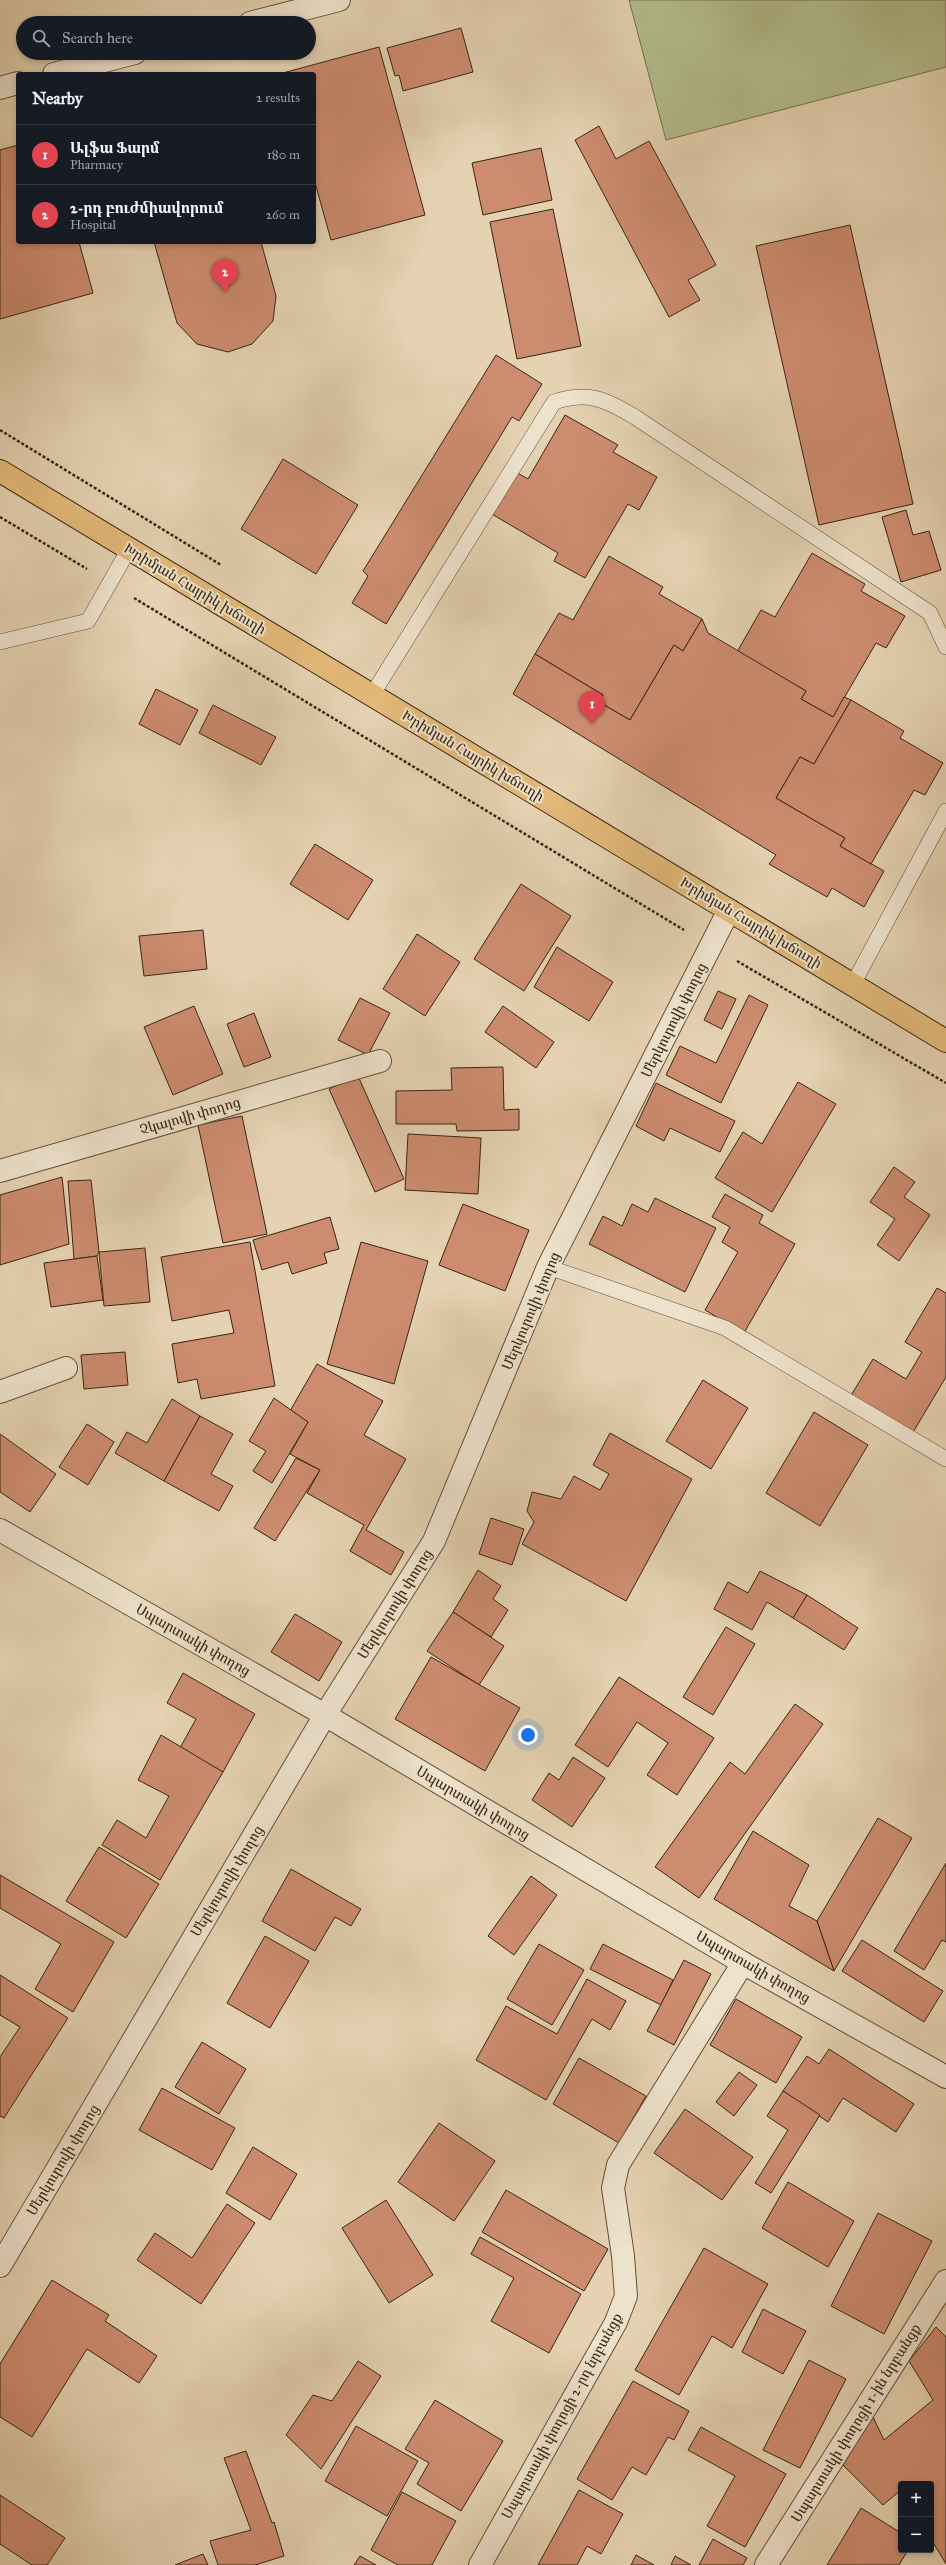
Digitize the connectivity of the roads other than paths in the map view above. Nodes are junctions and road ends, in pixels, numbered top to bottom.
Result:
1 (339, 0) edge
2 (277, 16) edge
3 (108, 60) edge
4 (62, 72) edge
5 (16, 84) edge
6 (0, 88) edge
7 (0, 471) edge
8 (129, 549) junction
9 (0, 642) edge
10 (946, 647) edge
11 (372, 695) junction
12 (946, 811) edge
13 (729, 910) junction
14 (853, 984) junction
15 (946, 1040) edge
16 (380, 1061) dead end
17 (0, 1171) edge
18 (548, 1267) junction
19 (66, 1368) dead end
20 (0, 1392) edge
21 (946, 1459) edge
22 (0, 1530) edge
23 (325, 1715) junction
24 (743, 1963) junction
25 (946, 2076) edge
26 (0, 2266) edge
27 (946, 2281) edge
28 (480, 2565) edge
29 (766, 2565) edge

1 - 2 street
3 - 4 street
5 - 6 street
7 - 8 highway, Խրիմյան Հայրիկ խճուղի
8 - 9 lane
8 - 11 highway, Խրիմյան Հայրիկ խճուղի
10 - 11 lane
11 - 13 highway, Խրիմյան Հայրիկ խճուղի
12 - 14 lane
13 - 14 highway, Խրիմյան Հայրիկ խճուղի
13 - 18 street, Մերկուրովի փողոց
14 - 15 highway, Խրիմյան Հայրիկ խճուղի
16 - 17 street, Չկալովի փողոց
18 - 21 lane
18 - 23 street, Մերկուրովի փողոց
19 - 20 street
22 - 23 street, Սպարտակի փողոց
23 - 24 street, Սպարտակի փողոց
23 - 26 street, Մերկուրովի փողոց
24 - 25 street, Սպարտակի փողոց
24 - 28 street, Սպարտակի փողոցի 2-րդ նրբանցք
27 - 29 street, Սպարտակի փողոցի 1-ին նրբանցք

